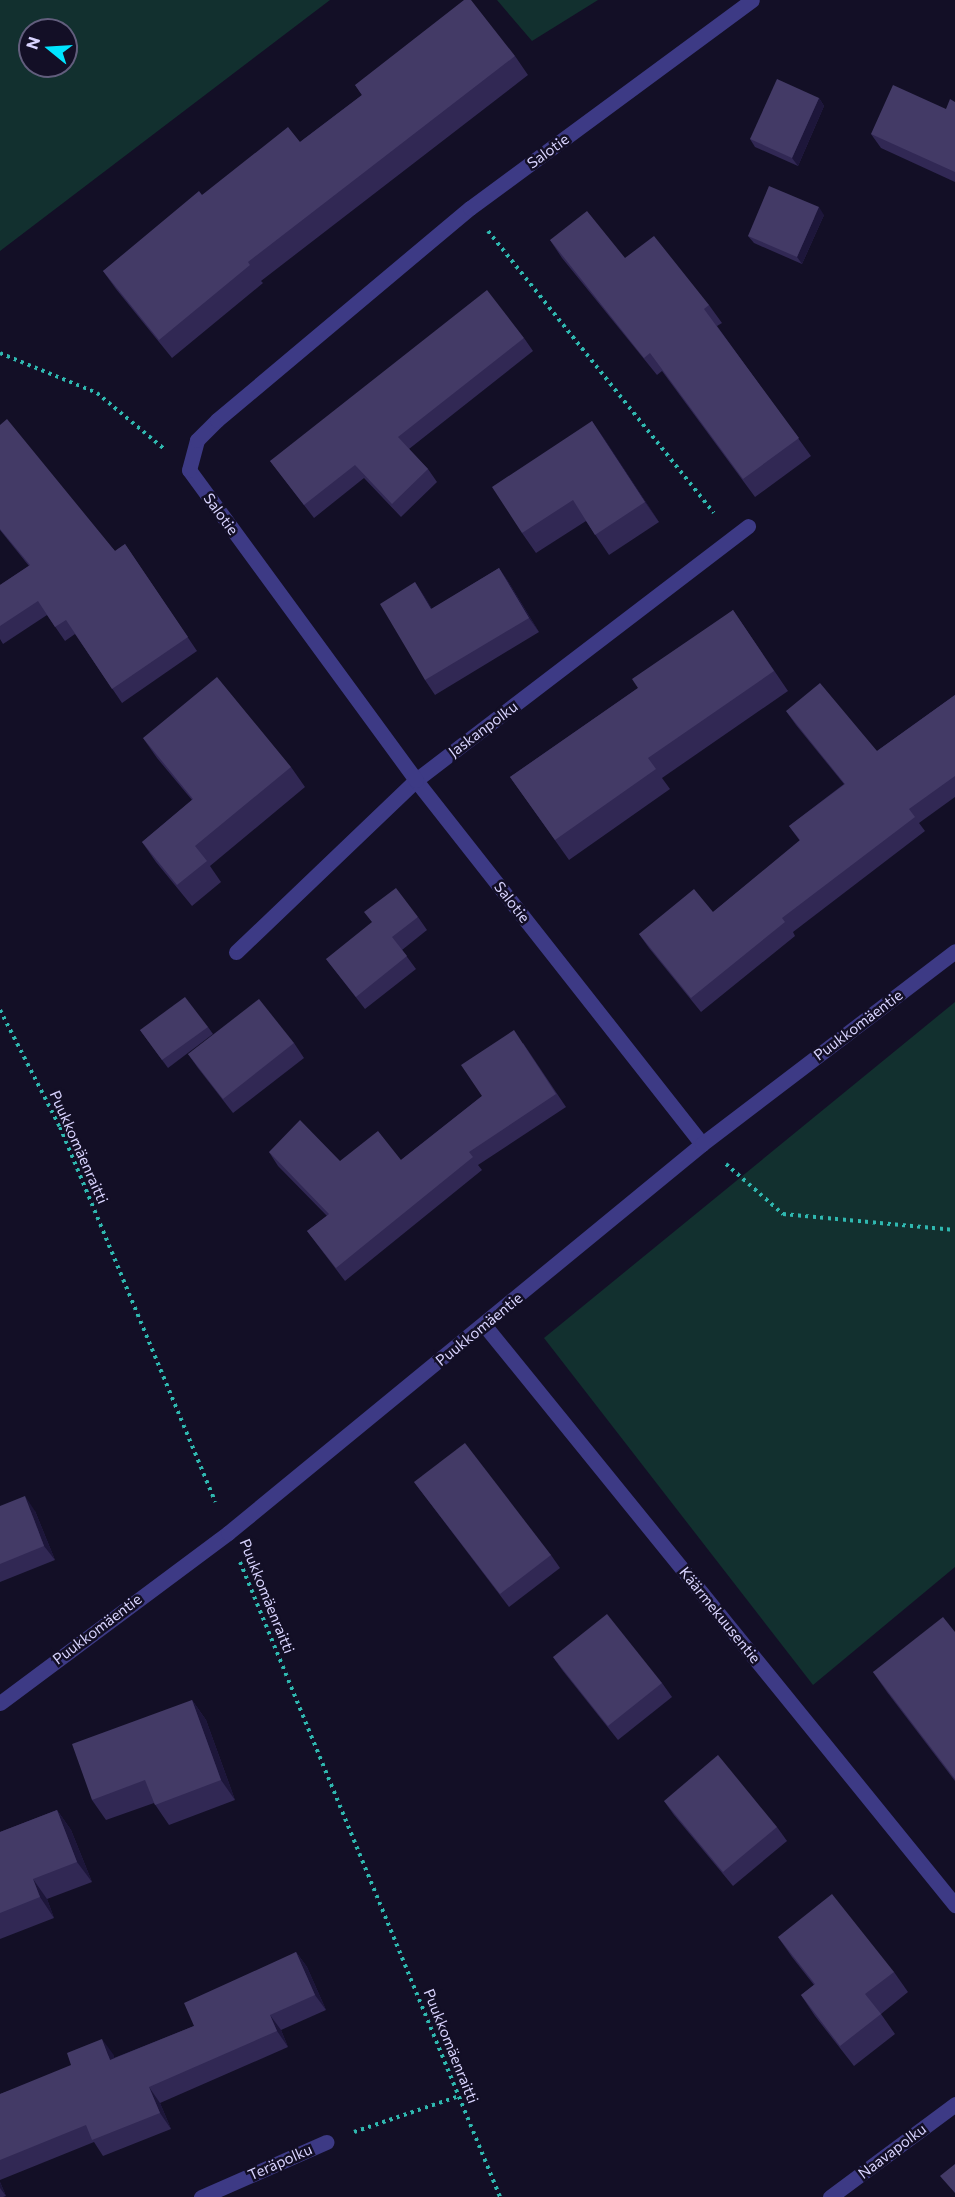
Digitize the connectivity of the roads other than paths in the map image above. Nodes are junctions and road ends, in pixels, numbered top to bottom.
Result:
1 (752, 0) edge
2 (748, 526) dead end
3 (416, 780) junction
4 (955, 951) edge
5 (236, 952) dead end
6 (702, 1144) junction
7 (485, 1326) junction
8 (0, 1703) edge
9 (955, 1905) edge
10 (955, 2104) edge
11 (326, 2142) road end
12 (201, 2197) edge
13 (830, 2197) edge

1 - 3 street, Salotie
2 - 3 street, Jaskanpolku
3 - 5 street, Jaskanpolku
3 - 6 street, Salotie
4 - 6 street, Puukkomäentie
6 - 7 street, Puukkomäentie
7 - 8 street, Puukkomäentie
7 - 9 street, Käärmekuusentie
10 - 13 street, Naavapolku
11 - 12 street, Teräpolku

